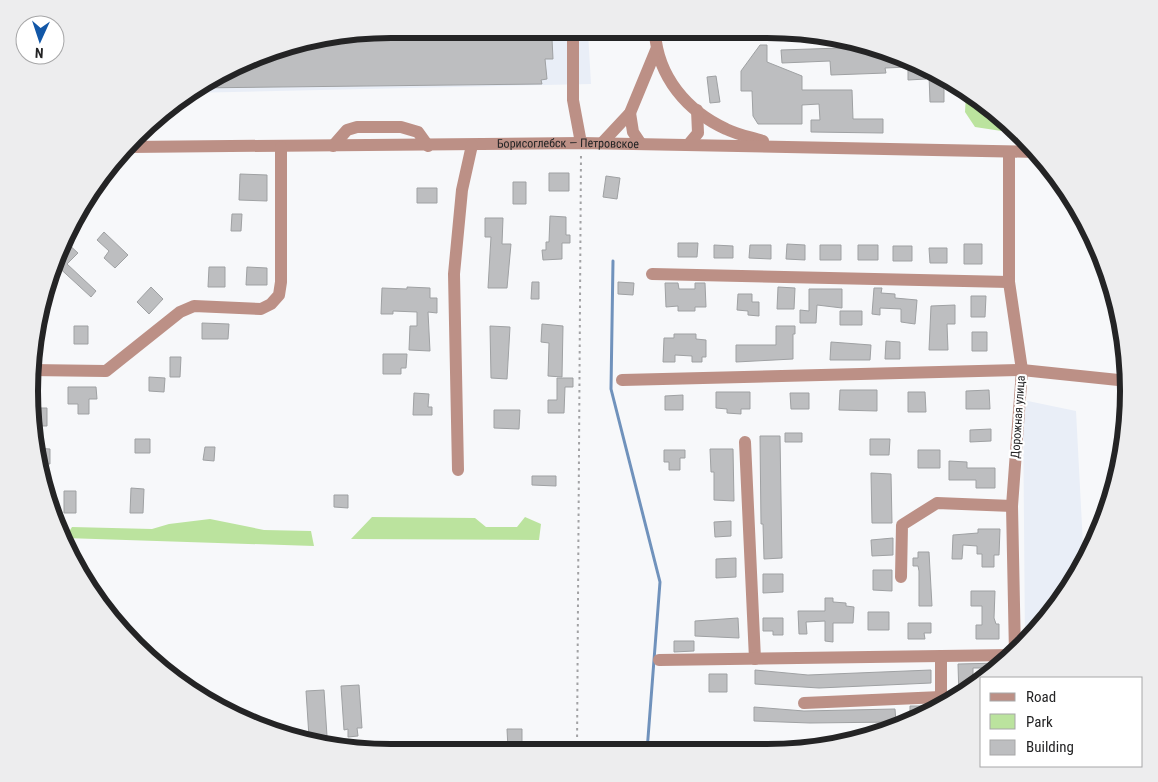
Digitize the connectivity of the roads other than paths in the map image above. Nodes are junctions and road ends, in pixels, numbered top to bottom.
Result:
1 (573, 38) edge
2 (655, 38) edge
3 (656, 50) junction
4 (696, 110) junction
5 (630, 113) junction
6 (580, 143) junction
7 (602, 143) junction
8 (641, 144) junction
9 (472, 145) junction
10 (688, 145) junction
11 (333, 146) junction
12 (428, 146) junction
13 (777, 146) junction
14 (135, 147) edge
15 (281, 147) junction
16 (1008, 152) junction
17 (1027, 152) edge
18 (652, 274) dead end
19 (1009, 282) junction
20 (38, 370) edge
21 (1022, 370) junction
22 (622, 380) dead end
23 (1120, 380) edge
24 (745, 442) dead end
25 (458, 470) dead end
26 (1012, 506) junction
27 (901, 577) dead end
28 (1014, 644) edge
29 (1003, 654) edge
30 (941, 656) junction
31 (754, 659) junction
32 (659, 660) dead end
33 (941, 699) edge
34 (934, 702) edge
35 (804, 703) dead end

1 - 6 street
2 - 3 street
3 - 4 street
3 - 5 street
4 - 10 street
4 - 13 street
5 - 7 street
5 - 8 street
6 - 7 street, Борисоглебск — Петровское
6 - 9 street, Борисоглебск — Петровское
7 - 8 street, Борисоглебск — Петровское
8 - 10 street, Борисоглебск — Петровское
9 - 12 street, Борисоглебск — Петровское
9 - 25 street
10 - 13 street, Борисоглебск — Петровское
11 - 12 street, Борисоглебск — Петровское
11 - 12 street
11 - 15 street, Борисоглебск — Петровское
13 - 16 street, Борисоглебск — Петровское
14 - 15 street, Борисоглебск — Петровское
15 - 20 street
16 - 17 street, Борисоглебск — Петровское
16 - 19 street, Дорожная улица
18 - 19 street
19 - 21 street, Дорожная улица
21 - 22 street
21 - 23 street
21 - 26 street, Дорожная улица
24 - 31 street
26 - 27 street
26 - 28 street, Дорожная улица
29 - 30 street
30 - 31 street
30 - 33 street
31 - 32 street
34 - 35 street

